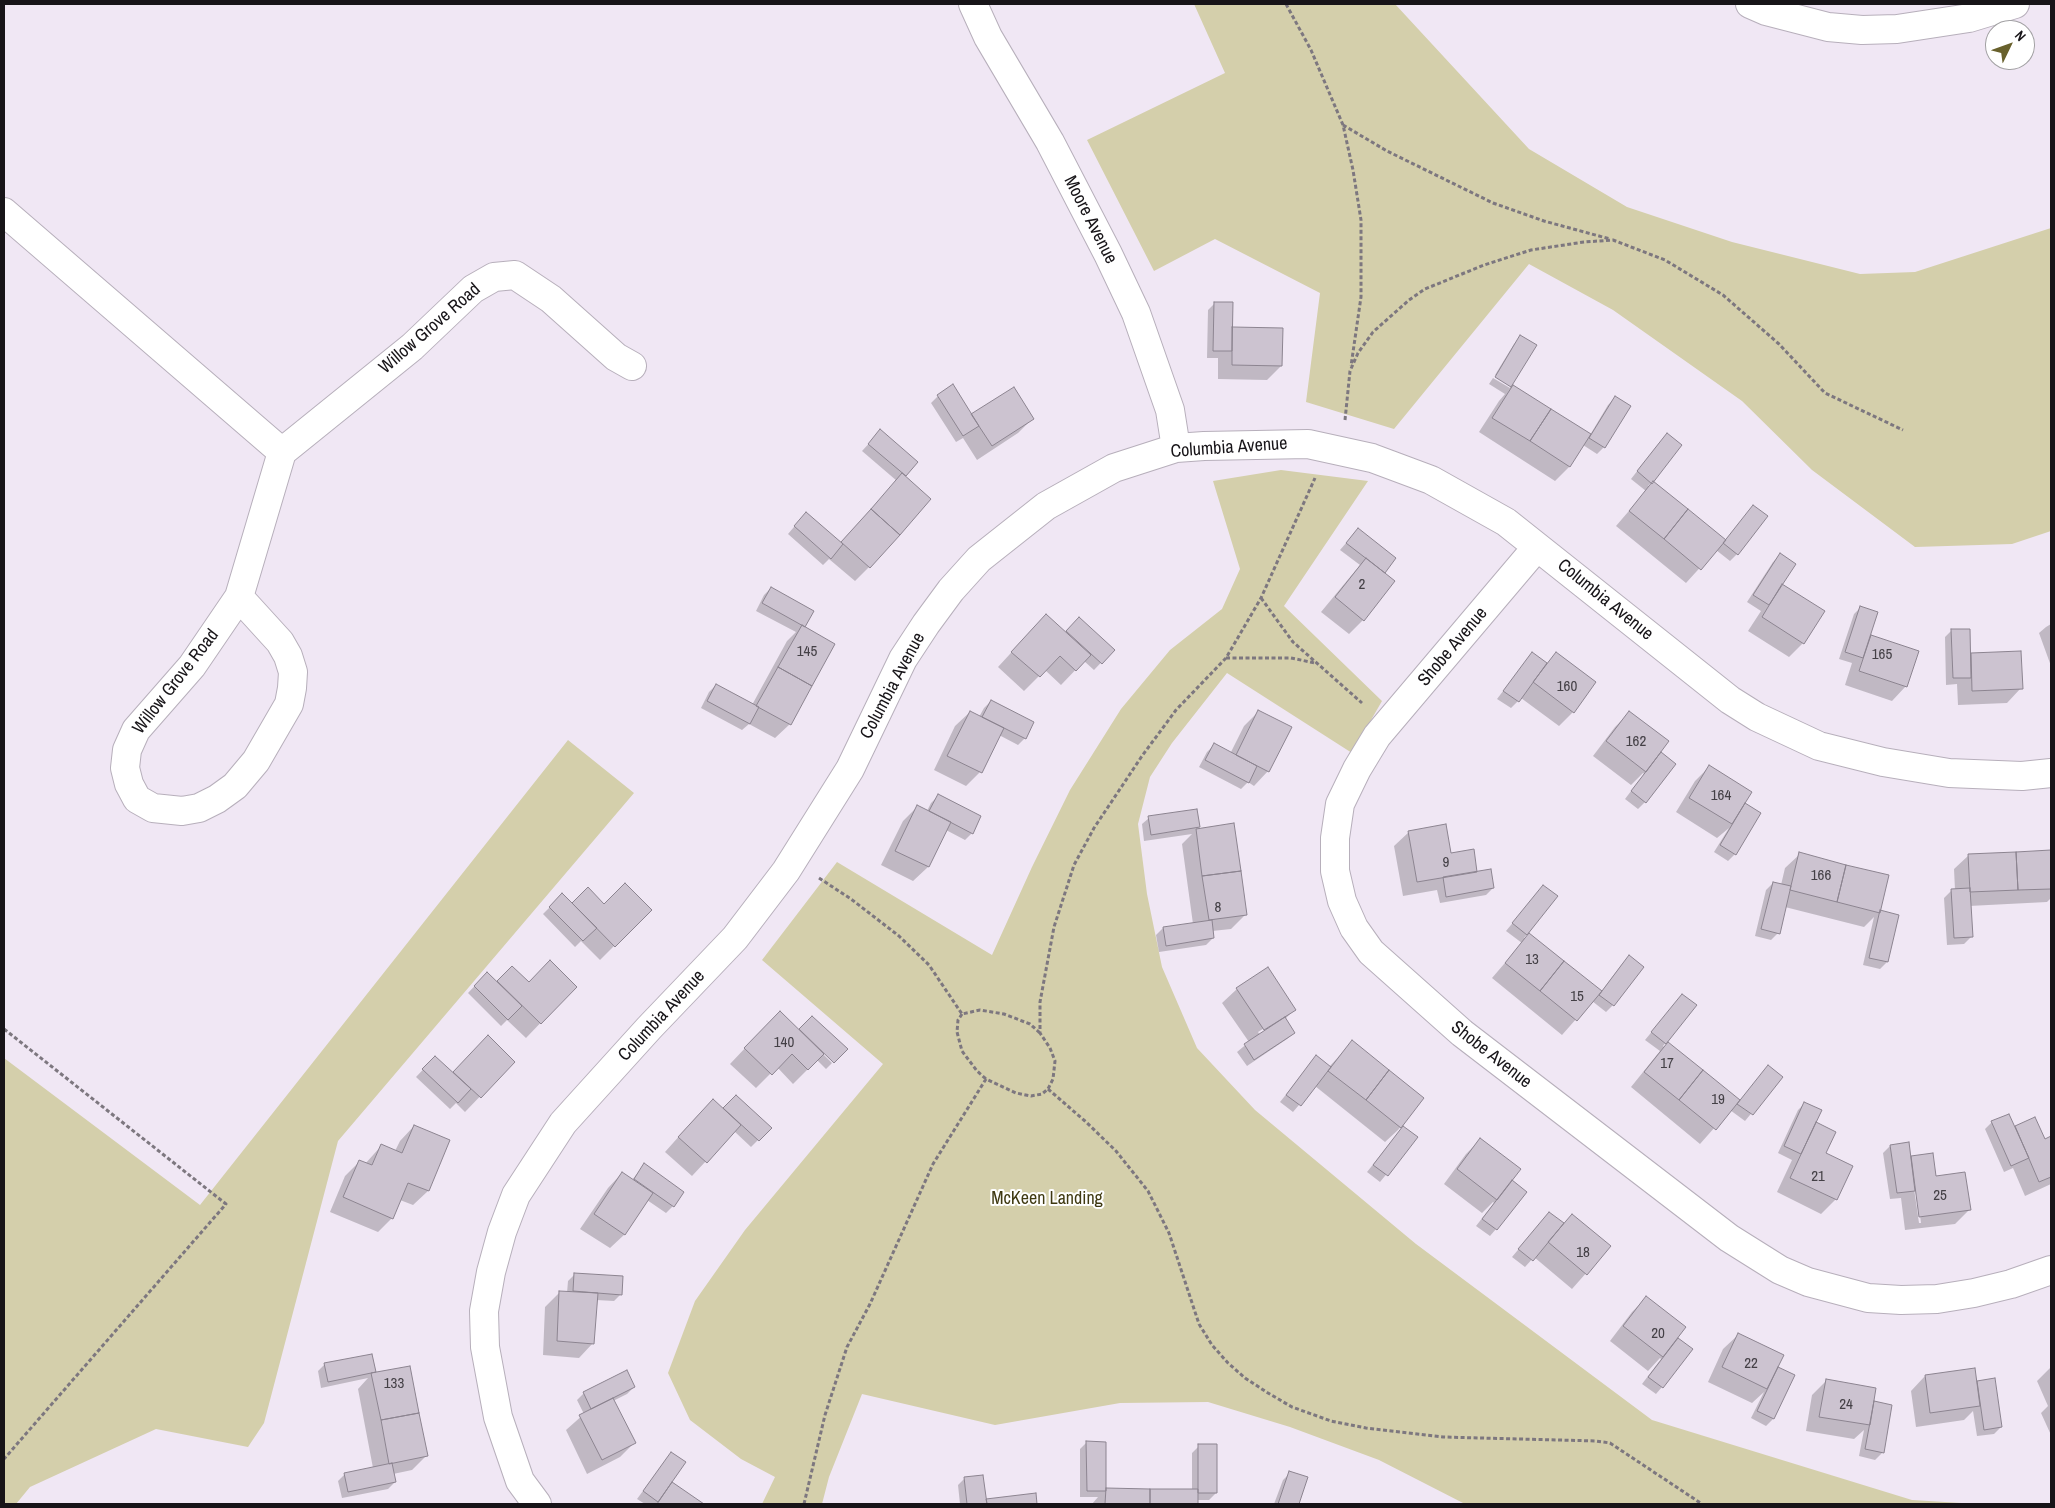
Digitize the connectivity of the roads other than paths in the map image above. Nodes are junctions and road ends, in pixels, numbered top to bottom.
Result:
1 (973, 4) edge
2 (1750, 4) edge
3 (2015, 4) edge
4 (4, 212) edge
5 (632, 366) dead end
6 (1176, 448) junction
7 (282, 452) junction
8 (1537, 547) junction
9 (239, 597) junction
10 (2051, 773) edge
11 (2051, 1270) edge
12 (537, 1504) edge

1 - 6 street, Moore Avenue
2 - 3 street
4 - 7 street
5 - 7 street, Willow Grove Road
6 - 8 street, Columbia Avenue
6 - 12 street, Columbia Avenue
7 - 9 street, Willow Grove Road
8 - 10 street, Columbia Avenue
8 - 11 street, Shobe Avenue
9 - 9 street, Willow Grove Road

